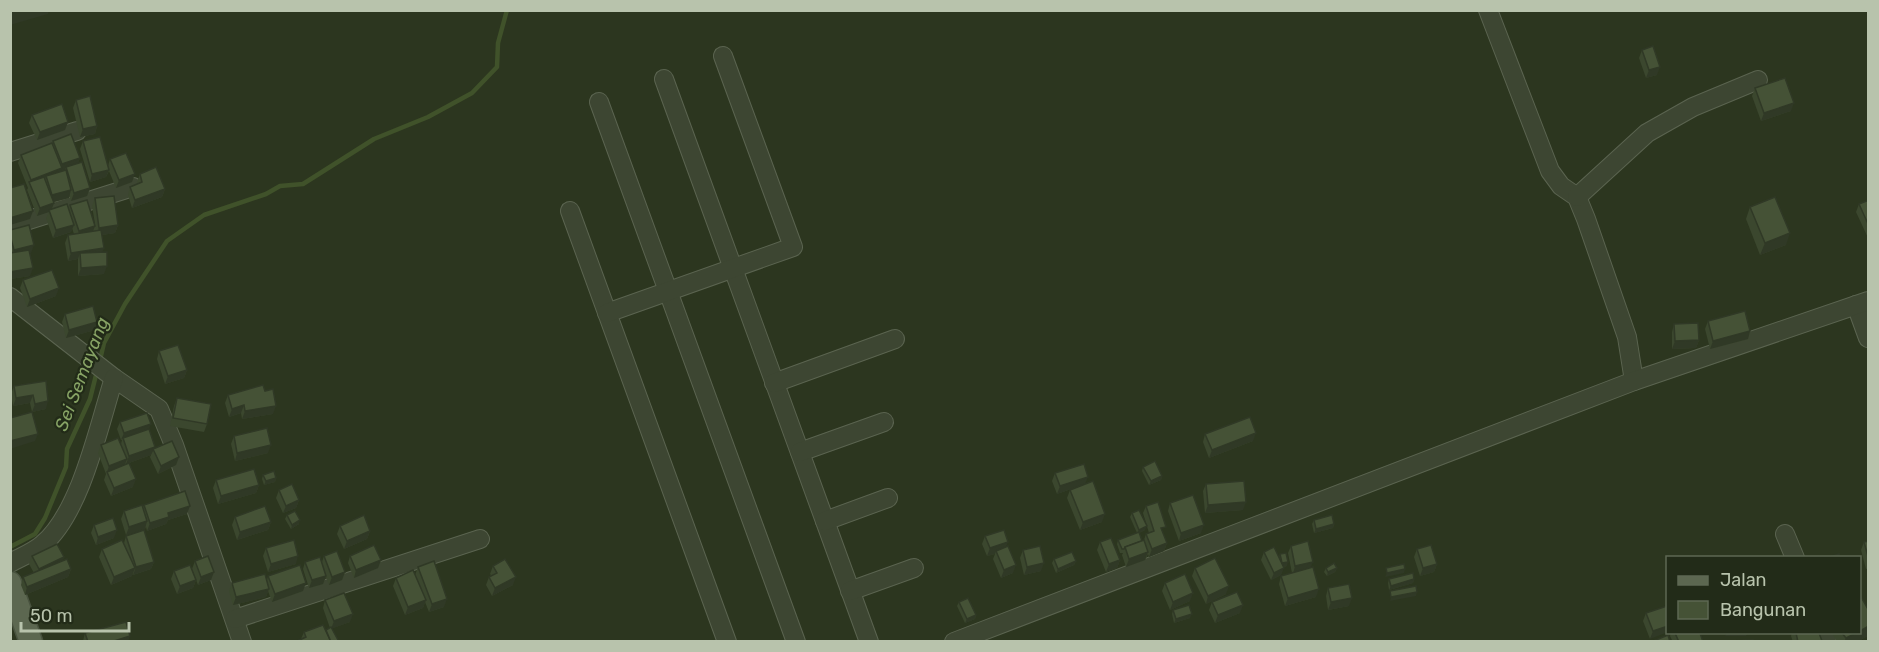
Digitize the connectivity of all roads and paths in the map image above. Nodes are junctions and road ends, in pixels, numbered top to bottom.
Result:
1 (1488, 10) edge
2 (723, 56) dead end
3 (663, 79) dead end
4 (1758, 80) dead end
5 (599, 102) dead end
6 (77, 132) dead end
7 (10, 152) edge
8 (133, 187) edge
9 (1576, 197) junction
10 (570, 211) dead end
11 (10, 226) edge
12 (732, 268) junction
13 (669, 291) junction
14 (10, 297) edge
15 (1862, 303) edge
16 (608, 313) junction
17 (1869, 338) edge
18 (895, 339) dead end
19 (104, 370) junction
20 (1638, 379) junction
21 (774, 382) junction
22 (884, 422) dead end
23 (800, 452) junction
24 (888, 498) dead end
25 (825, 521) junction
26 (1785, 534) dead end
27 (480, 539) dead end
28 (1794, 556) edge
29 (10, 562) edge
30 (914, 568) dead end
31 (10, 583) edge
32 (850, 591) junction
33 (235, 619) junction
34 (981, 637) edge
35 (31, 642) edge
36 (242, 642) edge
37 (727, 642) edge
38 (796, 642) edge
39 (868, 642) edge
40 (954, 642) edge

1 - 9 street
2 - 12 street
3 - 12 street
4 - 9 street
5 - 13 street
6 - 7 street
8 - 11 street
9 - 20 street
10 - 16 street
12 - 13 street
12 - 21 street
13 - 16 street
13 - 38 street
14 - 19 street
15 - 17 street
15 - 20 street
16 - 37 street
18 - 21 street
19 - 29 street
19 - 33 street
20 - 34 street
21 - 23 street
22 - 23 street
23 - 25 street
24 - 25 street
25 - 32 street
26 - 28 street
27 - 33 street
30 - 32 street
31 - 35 main road
32 - 39 street
33 - 36 street
34 - 40 street

